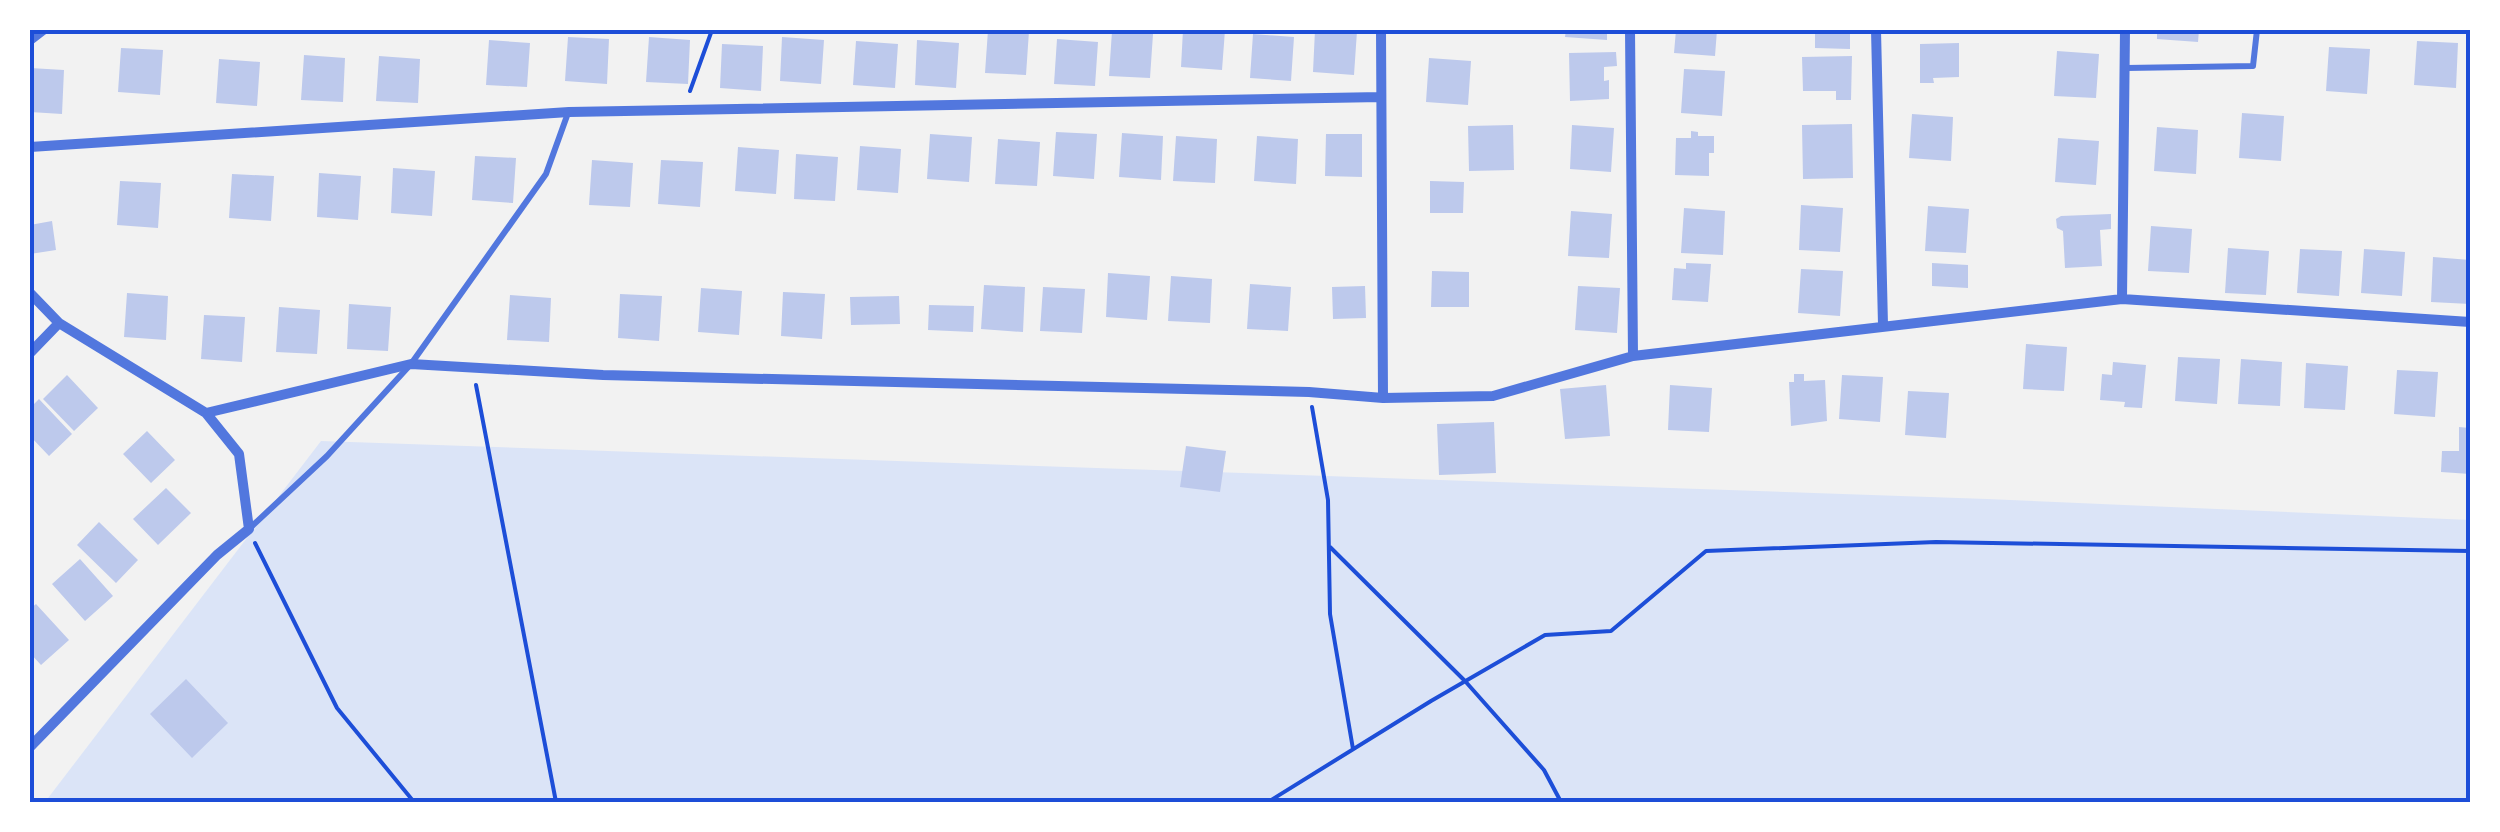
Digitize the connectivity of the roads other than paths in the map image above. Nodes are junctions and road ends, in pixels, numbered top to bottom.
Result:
1 (44, 30) edge
2 (1381, 30) edge
3 (1630, 30) edge
4 (1876, 30) edge
5 (2125, 30) edge
6 (2257, 30) edge
7 (30, 40) edge
8 (2124, 68) junction
9 (1381, 97) junction
10 (569, 112) junction
11 (30, 148) edge
12 (30, 293) edge
13 (2122, 298) junction
14 (59, 322) junction
15 (2470, 322) edge
16 (1882, 325) junction
17 (30, 353) edge
18 (1633, 356) junction
19 (411, 364) junction
20 (1383, 398) junction
21 (206, 414) junction
22 (248, 529) junction
23 (30, 748) edge

1 - 7 street
2 - 9 street
3 - 18 street
4 - 16 street
5 - 8 street
6 - 8 lane
8 - 13 street
9 - 10 street
9 - 20 street
10 - 11 street
10 - 19 lane
12 - 14 street
13 - 15 street
13 - 16 street
14 - 17 street
14 - 21 street
16 - 18 street
18 - 20 street
19 - 20 street
19 - 21 street
19 - 22 lane
21 - 22 street
22 - 23 street

